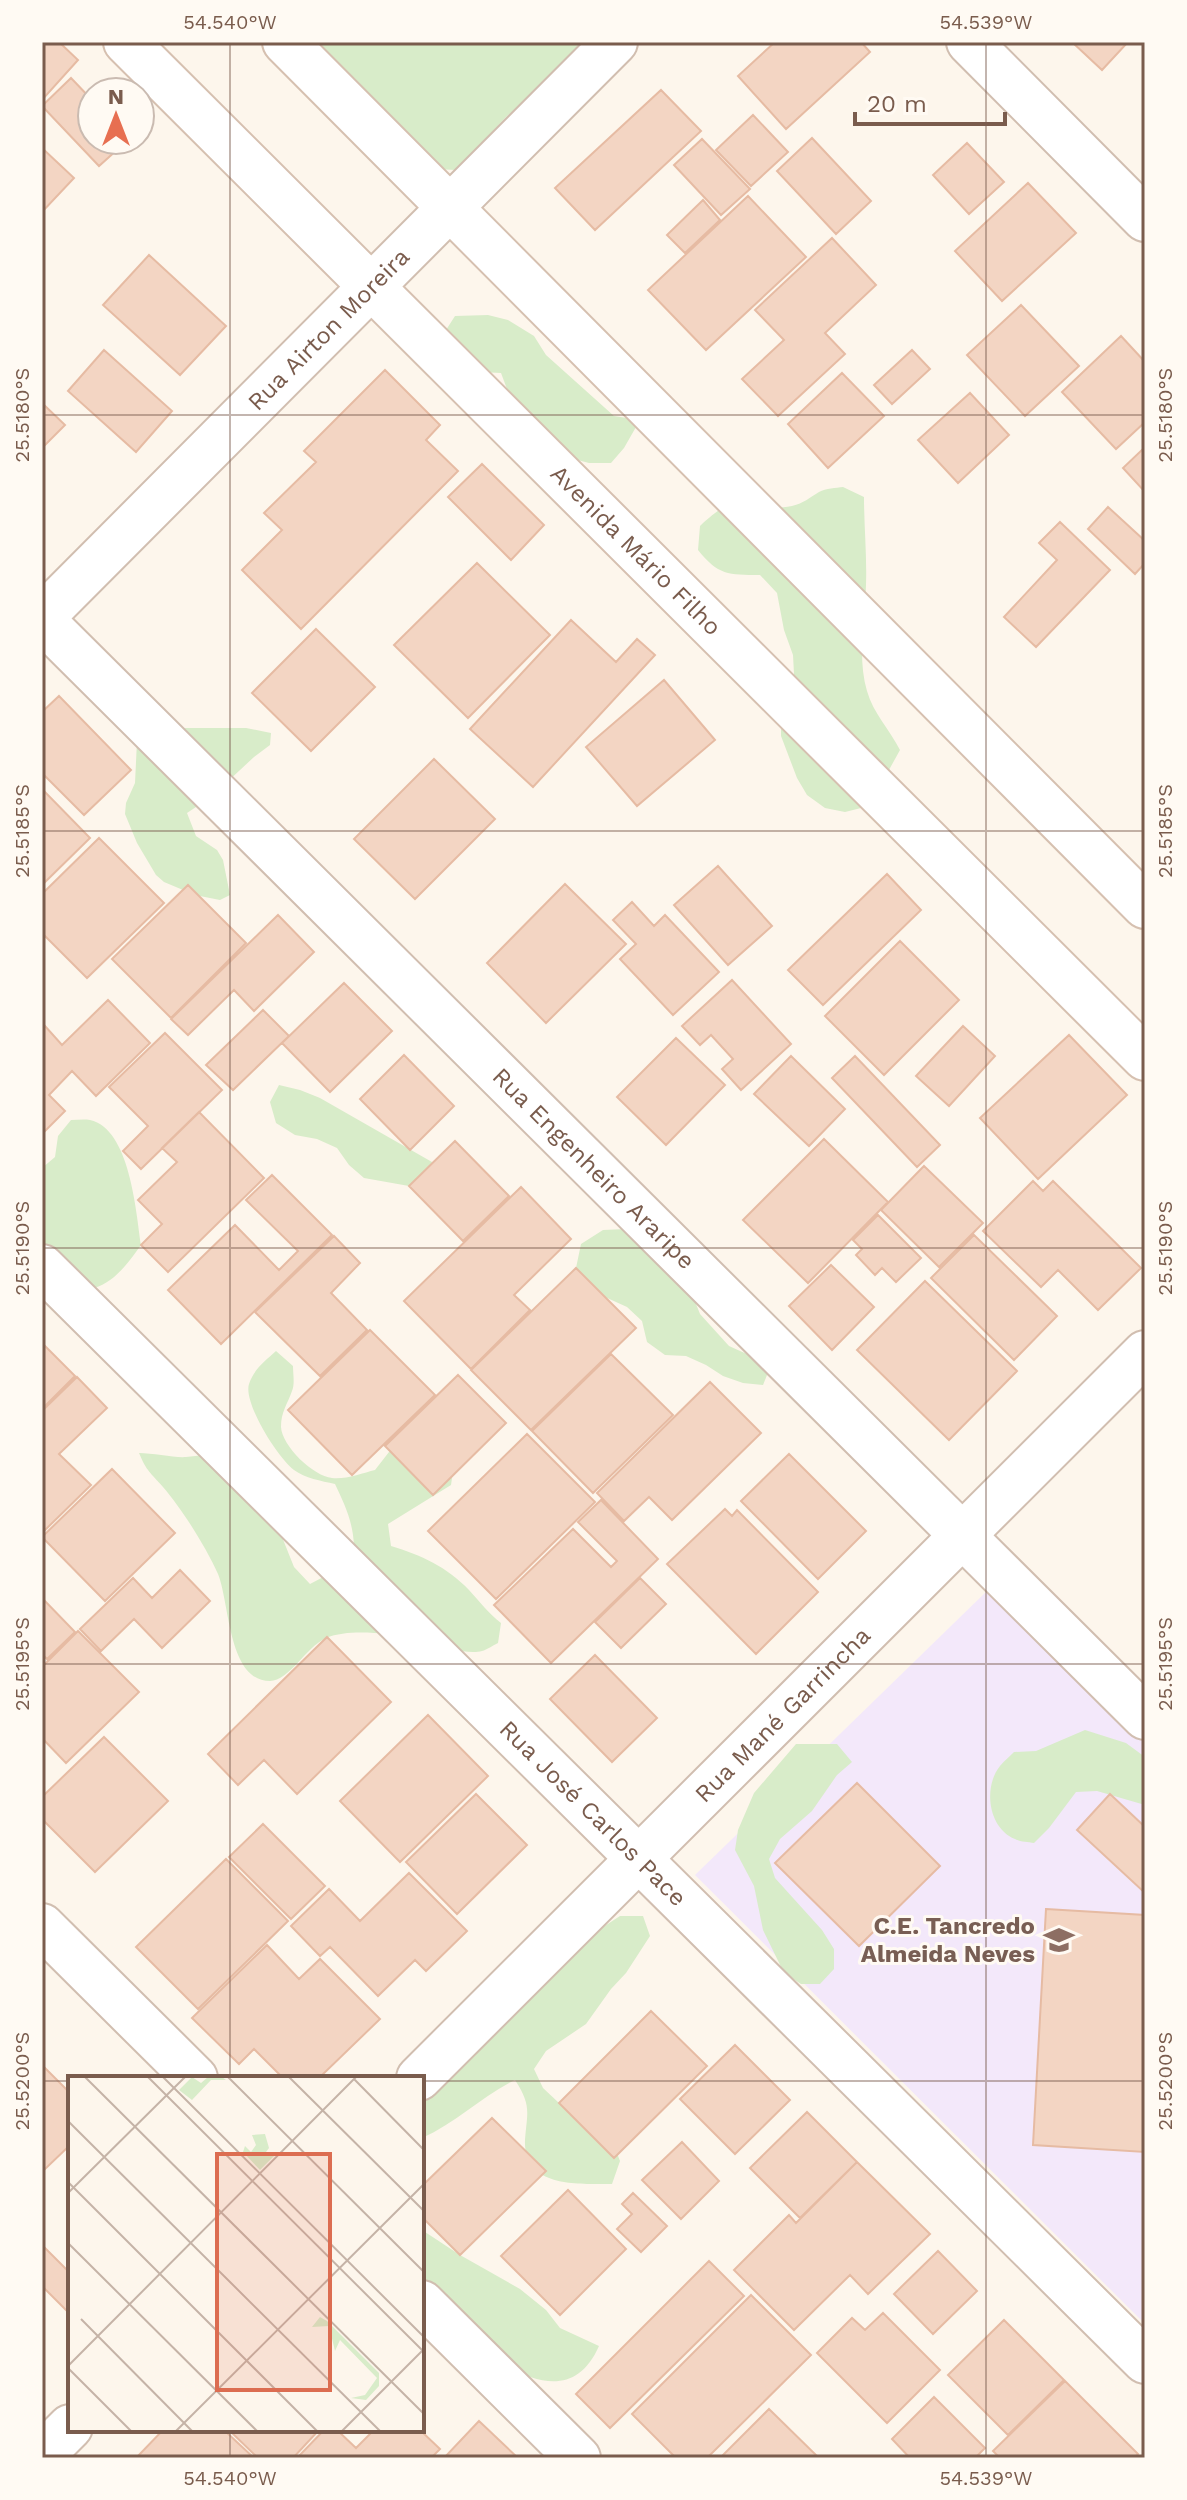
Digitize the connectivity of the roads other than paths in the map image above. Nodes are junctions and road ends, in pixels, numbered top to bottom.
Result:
1 (126, 42) edge
2 (285, 42) edge
3 (615, 42) edge
4 (969, 42) edge
5 (451, 206) junction
6 (1145, 219) edge
7 (372, 285) junction
8 (42, 619) edge
9 (1145, 906) edge
10 (1145, 1058) edge
11 (42, 1267) edge
12 (1145, 1353) edge
13 (962, 1535) junction
14 (1145, 1717) edge
15 (639, 1859) junction
16 (42, 1926) edge
17 (193, 2076) edge
18 (421, 2076) edge
19 (424, 2305) edge
20 (1145, 2361) edge
21 (68, 2429) edge
22 (42, 2455) edge
23 (578, 2458) edge

1 - 7 street, Avenida Mário Filho
2 - 5 street
3 - 5 street, Rua Airton Moreira
4 - 6 street
5 - 7 street, Rua Airton Moreira
5 - 9 street
7 - 8 street, Rua Airton Moreira
7 - 10 street, Avenida Mário Filho
8 - 13 street, Rua Engenheiro Araripe
11 - 15 street, Rua José Carlos Pace
12 - 13 street, Rua Mané Garrincha
13 - 14 street, Rua Engenheiro Araripe
13 - 15 street, Rua Mané Garrincha
15 - 18 street, Rua Mané Garrincha
15 - 20 street, Rua José Carlos Pace
16 - 17 street
19 - 23 street
21 - 22 street

